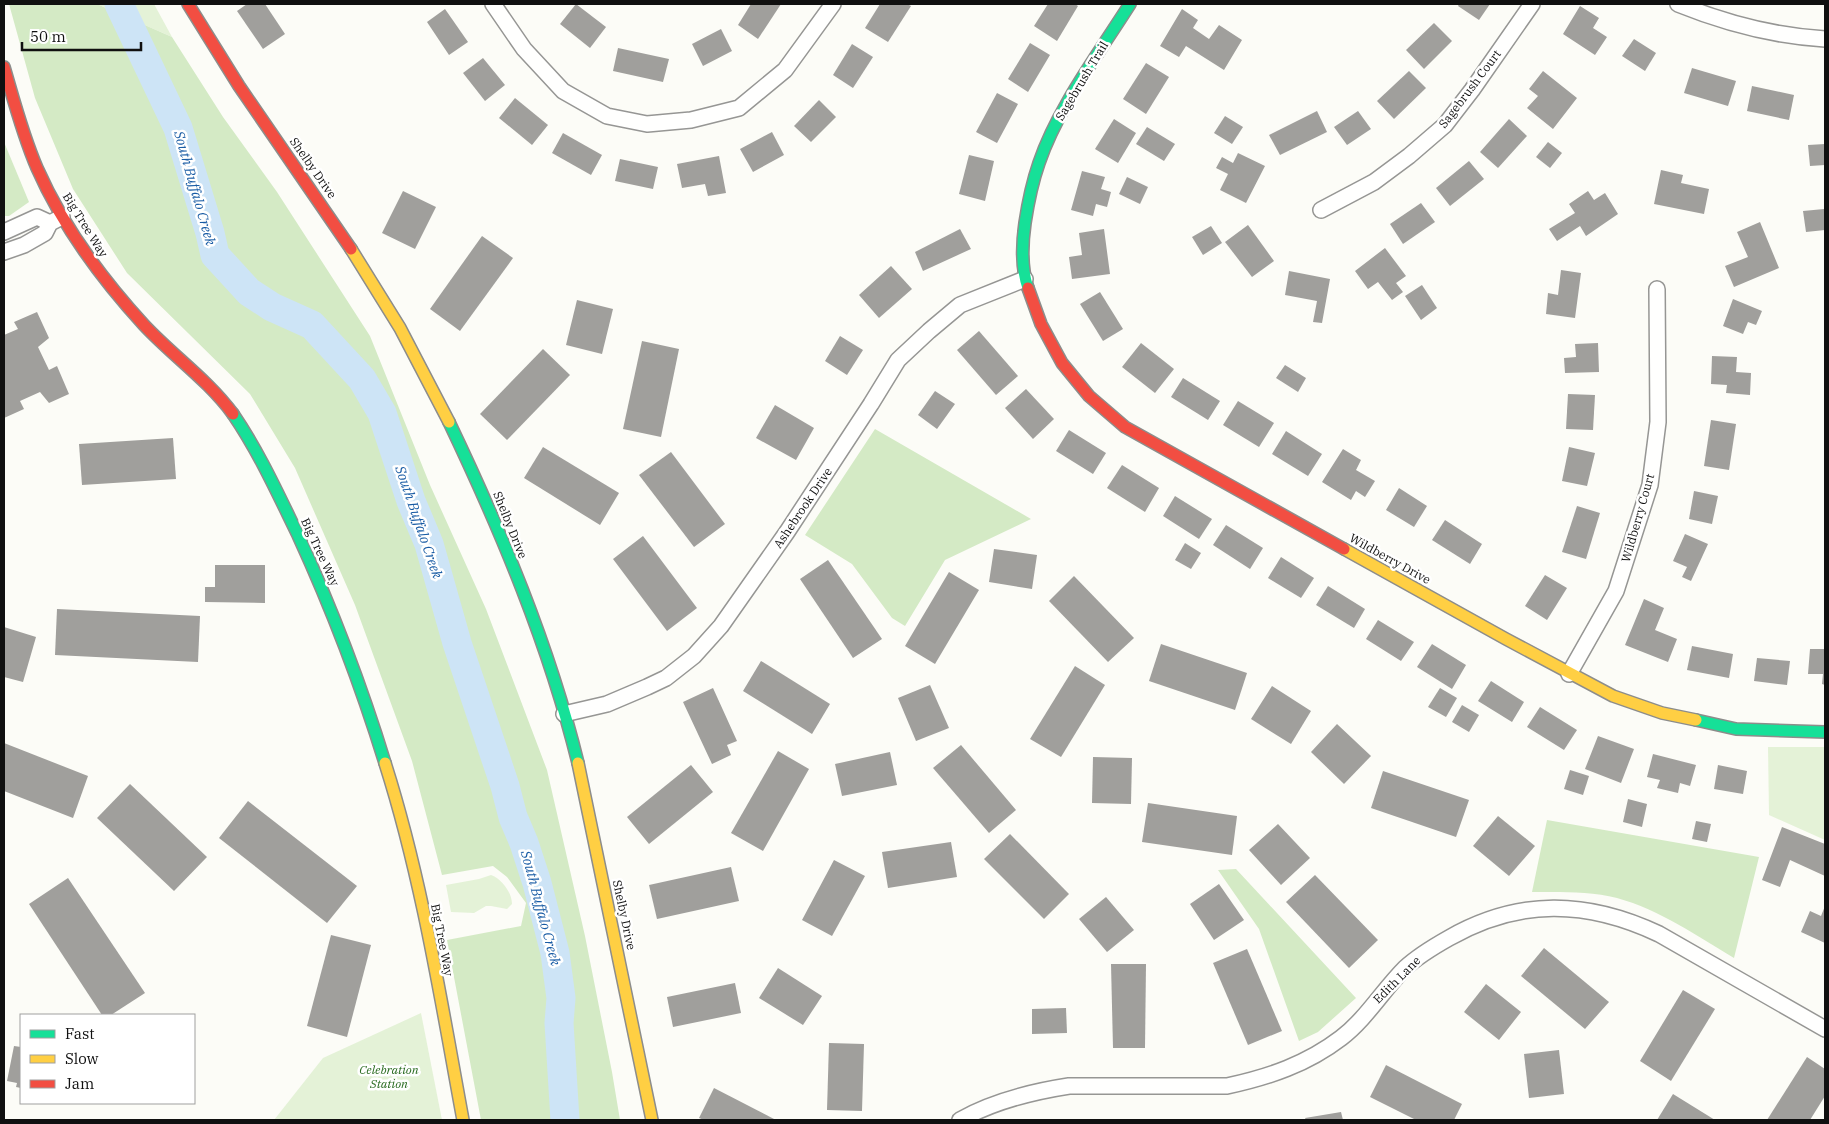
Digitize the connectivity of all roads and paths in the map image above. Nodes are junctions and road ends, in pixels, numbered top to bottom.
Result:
1 (188, 4) edge
2 (493, 4) edge
3 (833, 4) edge
4 (1130, 4) edge
5 (1532, 4) edge
6 (1678, 4) edge
7 (1825, 39) edge
8 (4, 67) edge
9 (1321, 210) dead end
10 (56, 220) junction
11 (4, 232) edge
12 (4, 252) edge
13 (1025, 280) junction
14 (1657, 289) dead end
15 (1570, 674) junction
16 (564, 714) junction
17 (1825, 732) edge
18 (1825, 1029) edge
19 (464, 1120) edge
20 (652, 1120) edge
21 (960, 1120) edge

1 - 16 street, Shelby Drive
2 - 3 street
4 - 13 street, Sagebrush Trail
5 - 9 street, Sagebrush Court
6 - 7 street
8 - 10 street, Big Tree Way
10 - 11 street
10 - 12 street
10 - 19 street, Big Tree Way
13 - 15 street, Wildberry Drive
13 - 16 street, Ashebrook Drive
14 - 15 street, Wildberry Court
15 - 17 street, Wildberry Drive
16 - 20 street, Shelby Drive
18 - 21 street, Edith Lane

